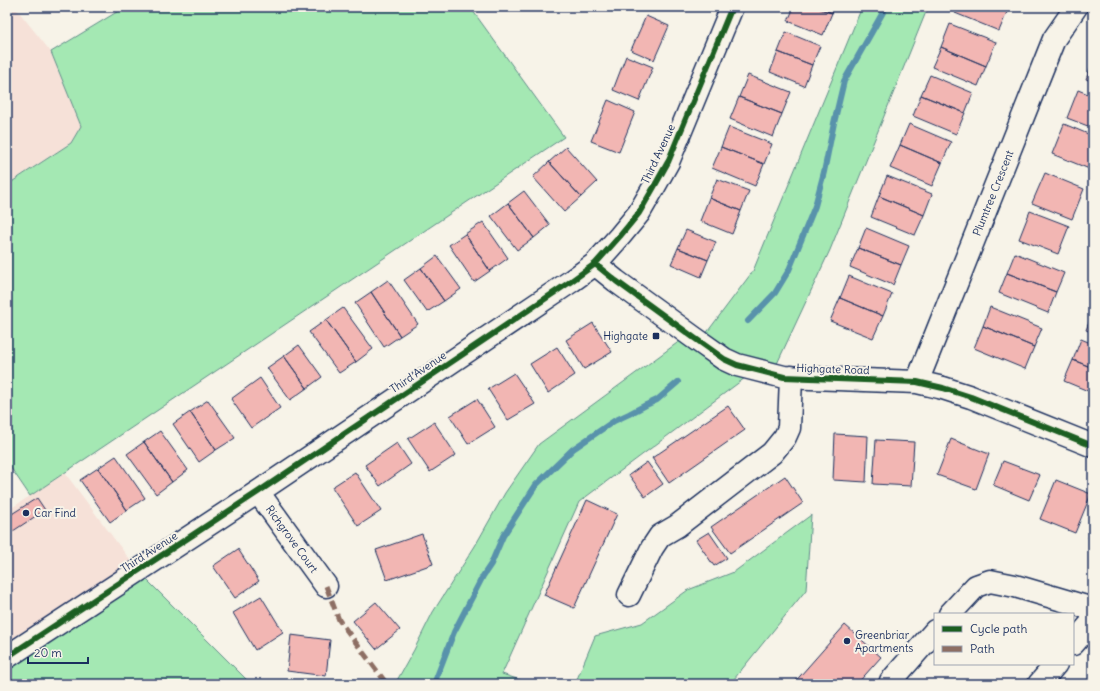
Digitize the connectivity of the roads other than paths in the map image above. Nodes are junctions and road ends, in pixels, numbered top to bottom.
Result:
1 (732, 7) edge
2 (1076, 7) edge
3 (595, 264) junction
4 (791, 377) junction
5 (917, 382) junction
6 (1093, 446) edge
7 (258, 492) junction
8 (326, 586) dead end
9 (629, 595) dead end
10 (1093, 609) edge
11 (951, 613) edge
12 (1093, 620) edge
13 (934, 632) edge
14 (1074, 643) edge
15 (7, 657) edge
16 (1055, 665) edge
17 (890, 684) edge
18 (1039, 684) edge

1 - 3 street, Third Avenue
2 - 5 street, Plumtree Crescent
3 - 4 street, Highgate Road
3 - 7 street, Third Avenue
4 - 5 street, Highgate Road
4 - 9 street
5 - 6 street, Highgate Road
7 - 8 street, Richgrove Court
7 - 15 street, Third Avenue
10 - 11 street
12 - 14 street
13 - 17 street
16 - 18 street

